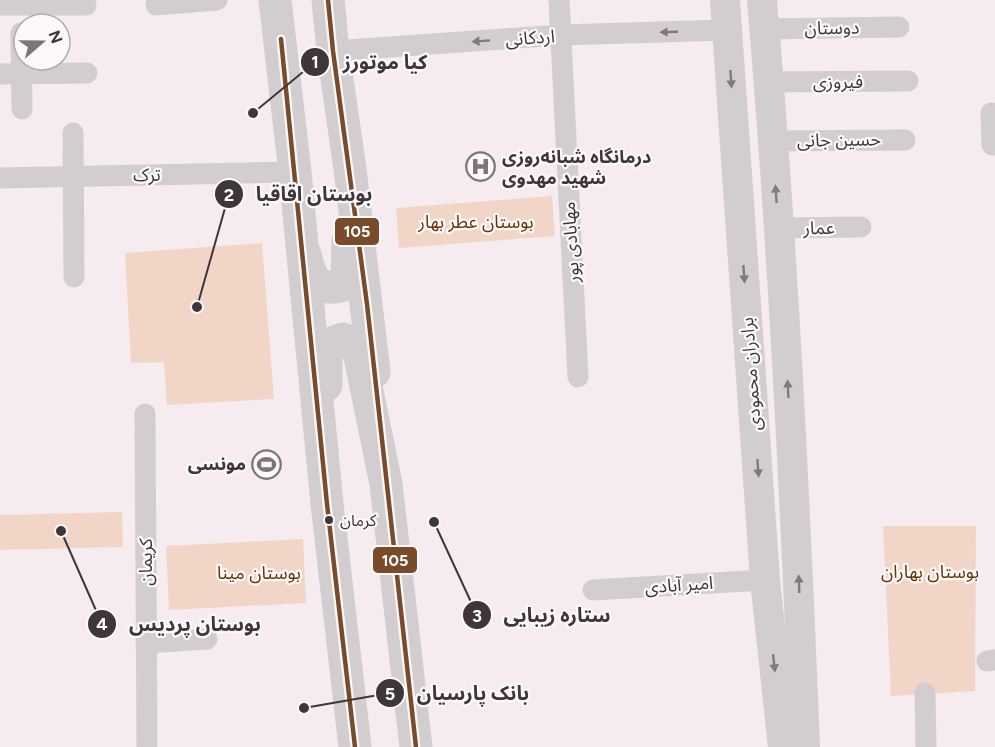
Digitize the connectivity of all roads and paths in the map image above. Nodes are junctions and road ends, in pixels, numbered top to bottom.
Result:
1 (217, 0) edge
2 (275, 0) edge
3 (328, 0) edge
4 (559, 0) edge
5 (725, 0) edge
6 (156, 4) dead end
7 (0, 5) edge
8 (86, 5) dead end
9 (763, 15) edge
10 (899, 27) dead end
11 (727, 30) junction
12 (561, 35) junction
13 (333, 51) junction
14 (87, 73) dead end
15 (0, 74) edge
16 (22, 74) junction
17 (908, 81) dead end
18 (769, 82) junction
19 (22, 109) dead end
20 (991, 113) dead end
21 (73, 133) dead end
22 (906, 140) dead end
23 (773, 141) junction
24 (993, 150) edge
25 (350, 169) junction
26 (295, 172) junction
27 (73, 177) junction
28 (0, 178) edge
29 (861, 227) dead end
30 (778, 228) junction
31 (74, 277) dead end
32 (578, 377) dead end
33 (145, 414) dead end
34 (386, 484) junction
35 (327, 504) junction
36 (765, 580) junction
37 (593, 590) dead end
38 (207, 639) dead end
39 (146, 642) junction
40 (926, 693) dead end
41 (147, 747) edge
42 (355, 747) edge
43 (416, 747) edge
44 (783, 747) edge
45 (805, 747) edge
46 (926, 747) edge

1 - 6 street
2 - 26 highway
3 - 13 highway
4 - 12 street, مهابادی پور
5 - 11 main road, برادران محمودی
7 - 8 street
9 - 10 street, دوستان
9 - 11 main road
9 - 18 main road, برادران محمودی
11 -> 12 street, اردکانی
11 -> 36 main road, برادران محمودی
12 -> 13 street, اردکانی
12 - 32 street, مهابادی پور
13 - 25 highway
14 - 16 street
15 - 16 street
16 - 19 street
17 - 18 street, فیروزی
18 - 23 main road, برادران محمودی
20 - 24 street
21 - 27 street
22 - 23 street, حسین جانی
30 -> 23 main road, برادران محمودی
25 - 26 highway
25 - 34 highway
26 - 27 street, ترک
26 - 35 highway
27 - 28 street, ترک
27 - 31 street
29 - 30 street, عمار
45 -> 30 main road, برادران محمودی
33 - 39 street, کریمان
34 - 35 highway
34 - 43 highway
35 - 42 highway
36 - 37 street, امیر آبادی
36 -> 44 main road, برادران محمودی
38 - 39 street
39 - 41 street, کریمان
40 - 46 street

